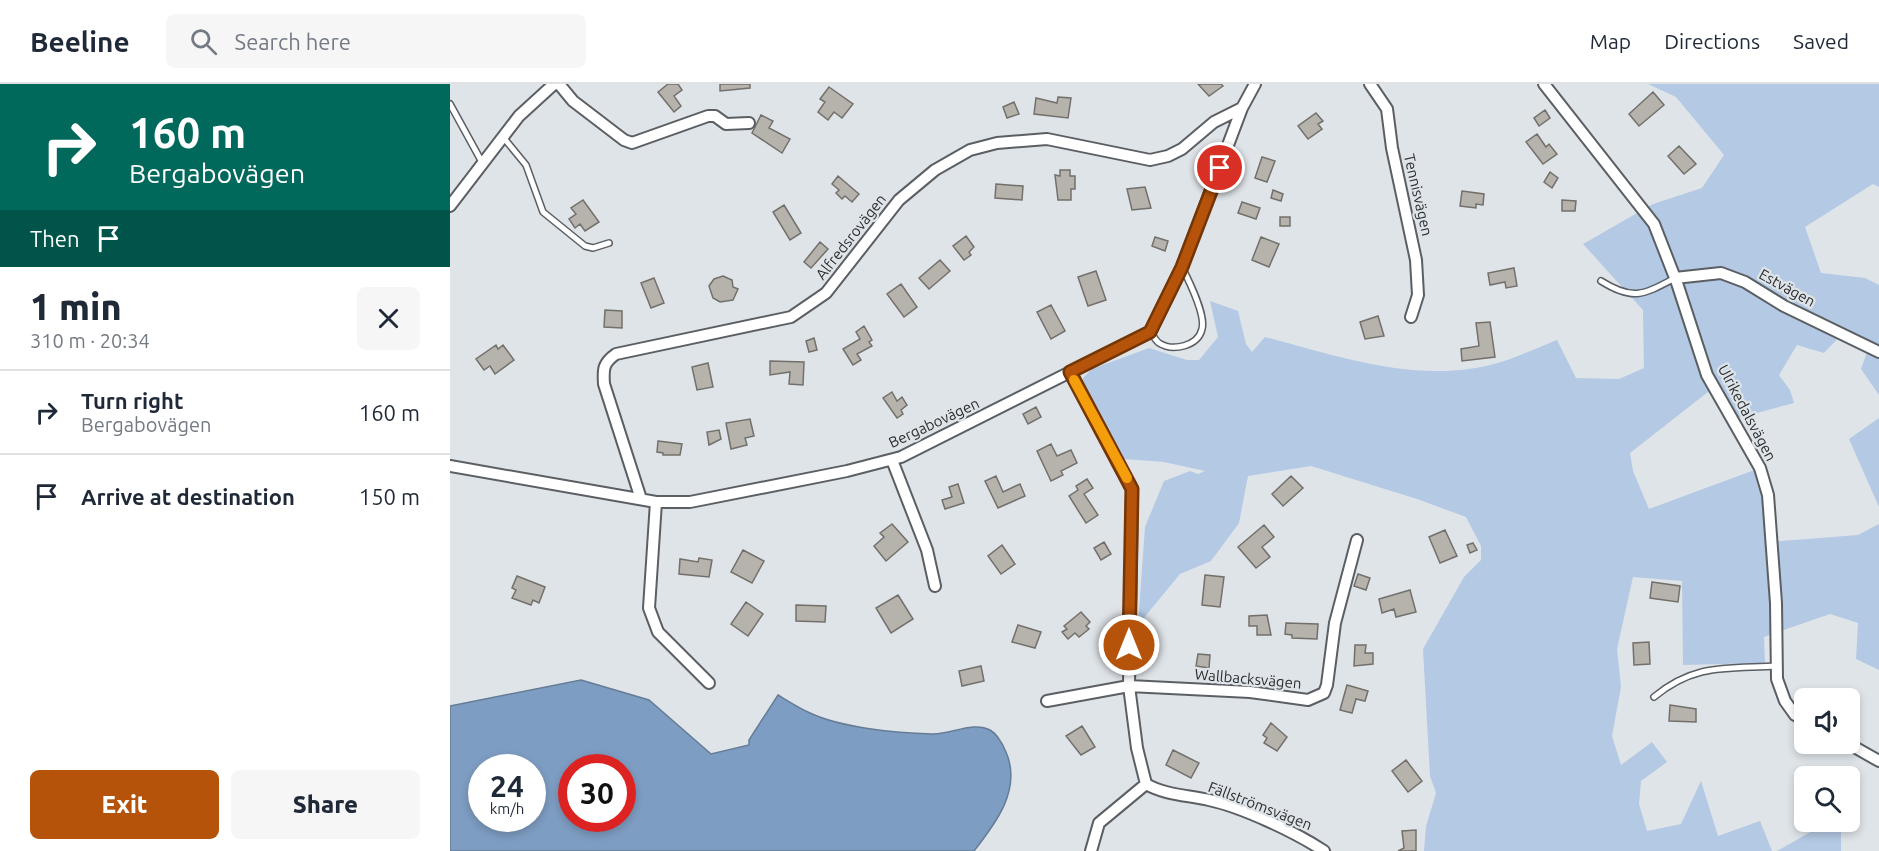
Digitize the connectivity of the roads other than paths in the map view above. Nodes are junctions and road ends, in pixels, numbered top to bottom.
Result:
1 (554, 84) edge
2 (559, 84) edge
3 (1255, 84) edge
4 (1370, 84) edge
5 (1544, 84) edge
6 (450, 104) edge
7 (1242, 108) junction
8 (749, 123) dead end
9 (503, 136) junction
10 (483, 166) junction
11 (450, 206) edge
12 (609, 243) dead end
13 (1182, 267) junction
14 (1675, 278) junction
15 (1601, 281) dead end
16 (1410, 317) dead end
17 (1150, 332) junction
18 (1879, 352) edge
19 (1070, 372) junction
20 (892, 460) junction
21 (450, 466) edge
22 (641, 499) junction
23 (656, 502) junction
24 (1357, 540) dead end
25 (935, 586) dead end
26 (1777, 666) junction
27 (709, 683) dead end
28 (1129, 686) junction
29 (1654, 697) dead end
30 (1047, 700) dead end
31 (1794, 714) edge
32 (1860, 750) edge
33 (1879, 761) edge
34 (1146, 784) junction
35 (1091, 851) edge
36 (1324, 851) edge

1 - 9 street
2 - 8 street
3 - 7 street
4 - 16 street, Tennisvägen
5 - 14 street, Ulrikedalsvägen
6 - 10 lane
7 - 13 street
7 - 22 street, Alfredsrovägen
9 - 10 street
9 - 12 lane
10 - 11 street
13 - 17 street
13 - 17 lane
14 - 15 lane
14 - 18 street, Estvägen
14 - 26 street, Ulrikedalsvägen
17 - 19 street, Bergabovägen
19 - 20 street, Bergabovägen
19 - 28 street
20 - 23 street, Bergabovägen
20 - 25 street
21 - 22 street, Bergabovägen
22 - 23 street, Bergabovägen
23 - 27 street
24 - 28 street, Wallbacksvägen
26 - 29 lane
26 - 31 street, Ulrikedalsvägen
28 - 30 street, Wallbacksvägen
28 - 34 street
32 - 33 street
34 - 35 street
34 - 36 street, Fällströmsvägen

